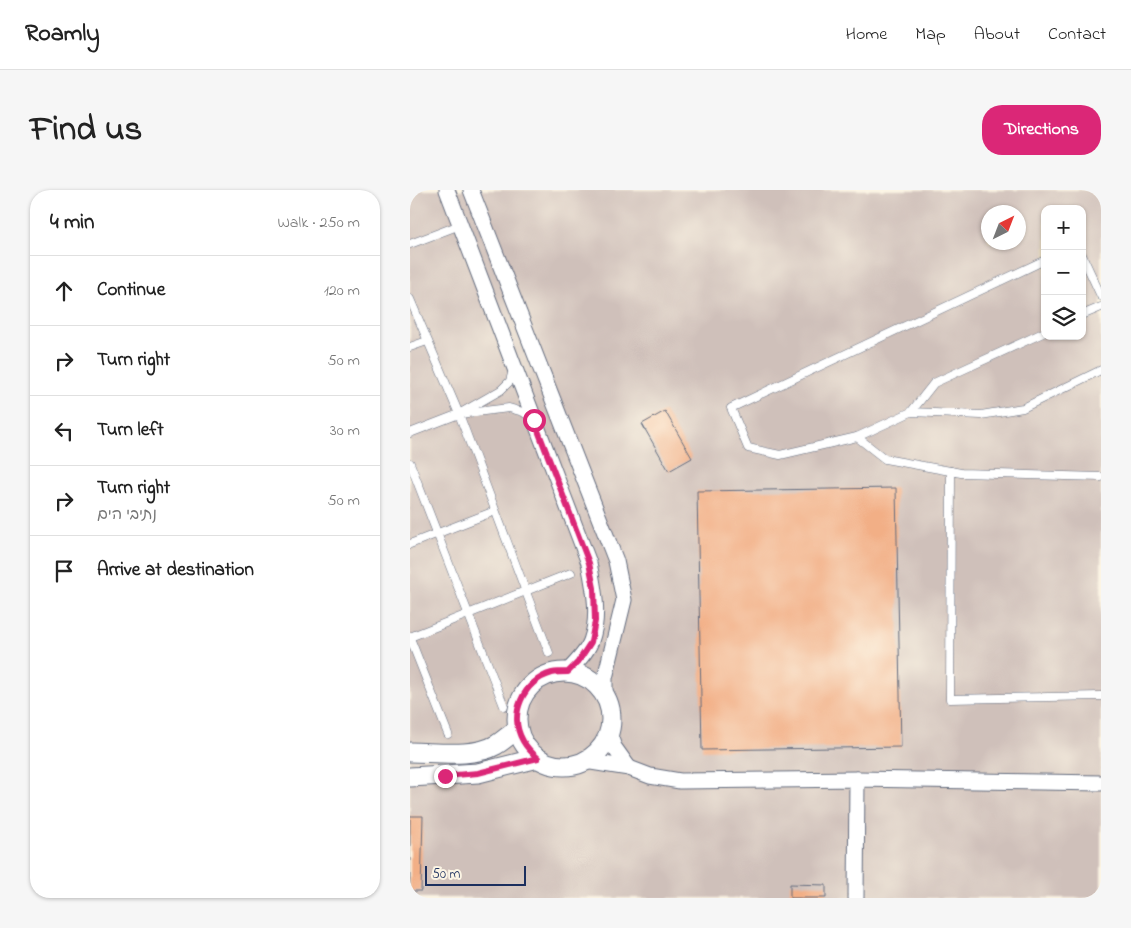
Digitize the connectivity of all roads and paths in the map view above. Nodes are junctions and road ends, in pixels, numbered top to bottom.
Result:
1 (447, 190) edge
2 (471, 190) edge
3 (460, 225) junction
4 (410, 244) edge
5 (1041, 262) edge
6 (1086, 264) edge
7 (1101, 296) edge
8 (410, 299) edge
9 (1101, 307) edge
10 (1086, 313) edge
11 (1041, 334) edge
12 (428, 341) junction
13 (410, 348) edge
14 (514, 366) junction
15 (1101, 370) edge
16 (911, 412) junction
17 (459, 414) junction
18 (534, 420) junction
19 (410, 433) edge
20 (857, 437) junction
21 (410, 463) edge
22 (951, 471) junction
23 (1101, 477) edge
24 (495, 510) junction
25 (437, 533) junction
26 (410, 544) edge
27 (571, 573) dead end
28 (526, 592) junction
29 (469, 615) junction
30 (410, 637) edge
31 (549, 653) dead end
32 (568, 672) junction
33 (605, 696) junction
34 (1101, 696) edge
35 (504, 706) dead end
36 (518, 729) junction
37 (609, 733) junction
38 (448, 734) dead end
39 (410, 752) edge
40 (538, 758) junction
41 (586, 761) junction
42 (629, 768) junction
43 (410, 777) edge
44 (857, 779) junction
45 (1101, 783) edge
46 (856, 898) edge

1 - 3 street
2 - 33 street
3 - 4 lane
3 - 14 street
5 - 20 lane
6 - 7 lane
8 - 12 lane
9 - 10 lane
11 - 16 lane
12 - 13 lane
12 - 17 lane
14 - 17 lane
14 - 18 street
15 - 16 lane
16 - 20 lane
17 - 18 lane
17 - 19 lane
17 - 24 lane
18 - 32 street
20 - 22 lane
21 - 25 lane
22 - 23 lane
22 - 34 lane
24 - 25 lane
24 - 28 lane
25 - 26 lane
25 - 29 lane
27 - 28 lane
28 - 29 lane
28 - 31 lane
29 - 30 lane
29 - 35 lane
30 - 38 lane
32 - 33 street
32 - 36 street
33 - 37 street
36 - 39 street
36 - 40 street
37 - 41 street
37 - 42 street
40 - 41 street
40 - 43 street
41 - 42 street
42 - 44 street
44 - 45 street
44 - 46 street

